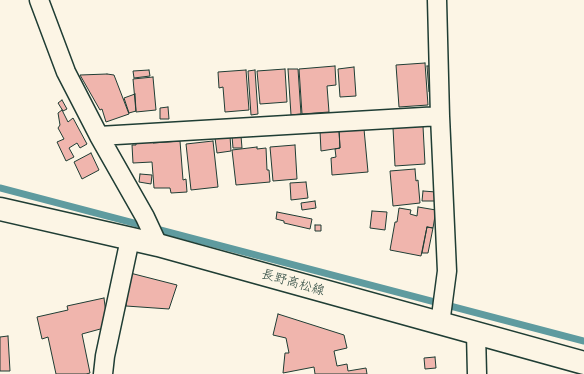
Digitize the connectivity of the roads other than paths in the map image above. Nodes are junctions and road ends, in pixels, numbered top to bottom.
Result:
1 (39, 0) edge
2 (437, 0) edge
3 (440, 116) junction
4 (99, 136) junction
5 (0, 209) edge
6 (152, 232) junction
7 (130, 239) junction
8 (441, 319) junction
9 (476, 333) junction
10 (584, 363) edge
11 (103, 374) edge
12 (477, 374) edge

1 - 4 street
2 - 3 street
3 - 4 street
3 - 8 street
4 - 6 street
5 - 7 main road, 長野高松線
6 - 7 main road, 長野高松線
6 - 8 main road, 長野高松線
7 - 11 street
8 - 9 main road, 長野高松線
9 - 10 main road, 長野高松線
9 - 12 street

